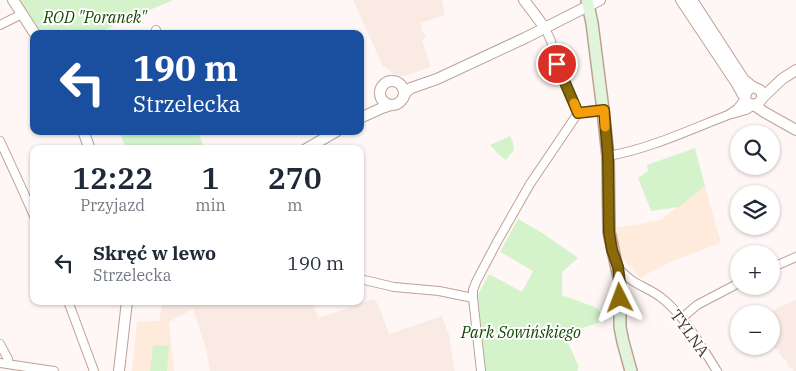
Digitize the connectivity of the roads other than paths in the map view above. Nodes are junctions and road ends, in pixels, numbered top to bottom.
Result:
1 (13, 0) edge
2 (524, 0) edge
3 (600, 0) edge
4 (681, 0) edge
5 (692, 0) edge
6 (587, 3) edge
7 (22, 14) junction
8 (0, 25) edge
9 (545, 28) junction
10 (32, 30) edge
11 (796, 70) edge
12 (451, 72) junction
13 (782, 79) junction
14 (396, 82) junction
15 (754, 87) junction
16 (380, 94) junction
17 (403, 98) junction
18 (752, 100) junction
19 (391, 105) junction
20 (604, 110) junction
21 (578, 113) junction
22 (364, 114) edge
23 (364, 116) edge
24 (796, 130) edge
25 (330, 135) edge
26 (0, 141) edge
27 (313, 145) edge
28 (608, 156) junction
29 (30, 207) edge
30 (796, 257) edge
31 (780, 264) edge
32 (618, 267) junction
33 (364, 280) edge
34 (635, 283) junction
35 (620, 285) junction
36 (730, 288) edge
37 (473, 298) junction
38 (69, 305) edge
39 (127, 305) edge
40 (682, 318) junction
41 (0, 344) edge
42 (4, 363) edge
43 (54, 371) edge
44 (94, 371) edge
45 (119, 371) edge
46 (481, 371) edge
47 (631, 371) edge
48 (717, 371) edge

1 - 7 street
2 - 9 street
3 - 6 street
4 - 18 street
5 - 15 street
6 - 9 street
6 - 20 main road
7 - 8 street
7 - 10 street
9 - 12 street
9 - 21 street
11 - 13 street
12 - 14 street
12 - 17 street
13 - 15 street
13 - 18 street
14 - 16 street
14 - 17 street
15 - 18 street
15 - 18 street
16 - 19 street
16 - 22 street
17 - 19 street
18 - 24 street
18 - 28 street
19 - 23 street
20 - 21 street
20 - 28 main road
21 - 37 street
25 - 27 street
26 - 29 street
28 - 32 main road
30 - 31 street
32 - 34 street, TYLNA
32 - 35 main road
33 - 37 street
34 - 35 street
34 - 40 street, TYLNA
35 - 47 main road
36 - 40 street
37 - 46 street
38 - 44 street
39 - 45 street
40 - 48 street, TYLNA
41 - 42 street
42 - 43 street

